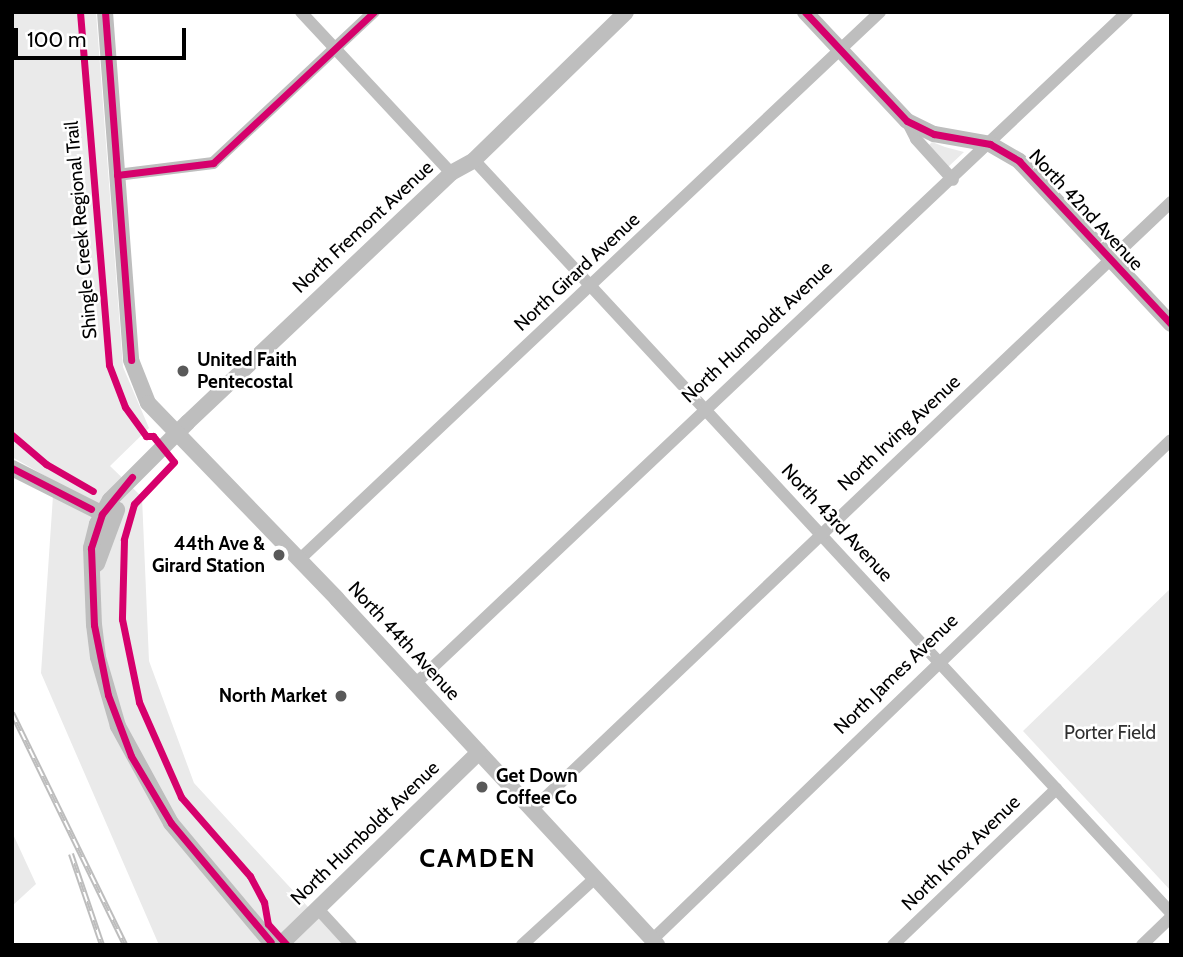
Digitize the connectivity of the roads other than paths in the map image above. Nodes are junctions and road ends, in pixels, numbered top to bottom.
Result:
1 (301, 12) edge
2 (374, 12) edge
3 (626, 12) edge
4 (805, 12) edge
5 (880, 12) edge
6 (1127, 12) edge
7 (110, 13) edge
8 (336, 48) junction
9 (840, 50) junction
10 (907, 121) junction
11 (989, 144) junction
12 (474, 160) junction
13 (451, 173) junction
14 (117, 175) junction
15 (953, 180) junction
16 (1171, 202) edge
17 (1112, 260) junction
18 (591, 286) junction
19 (1171, 324) edge
20 (705, 409) junction
21 (174, 435) junction
22 (1171, 440) edge
23 (12, 468) edge
24 (108, 516) junction
25 (820, 533) junction
26 (300, 559) junction
27 (937, 660) junction
28 (415, 684) junction
29 (479, 752) junction
30 (1056, 789) junction
31 (533, 809) junction
32 (595, 878) junction
33 (318, 909) junction
34 (1171, 915) edge
35 (655, 942) edge
36 (273, 945) edge
37 (280, 945) edge
38 (351, 945) edge
39 (522, 945) edge
40 (893, 945) edge
41 (1142, 945) edge

1 - 8 street
2 - 8 street
3 - 12 street, North Fremont Avenue
4 - 9 street, North 42nd Avenue
5 - 9 street, North Girard Avenue
6 - 11 street, North Humboldt Avenue
7 - 14 street, North 44th Avenue
8 - 13 street
8 - 14 street
9 - 10 street, North 42nd Avenue
9 - 18 street, North Girard Avenue
10 - 11 street, North 42nd Avenue
10 - 15 street, North 42nd Avenue
11 - 15 street, North Humboldt Avenue
11 - 17 street, North 42nd Avenue
12 - 13 street, North Fremont Avenue
12 - 18 street, North 43rd Avenue
13 - 21 street, North Fremont Avenue
14 - 21 street, North 44th Avenue
15 - 20 street, North Humboldt Avenue
16 - 17 street, North Irving Avenue
17 - 19 street, North 42nd Avenue
17 - 25 street, North Irving Avenue
18 - 20 street, North 43rd Avenue
18 - 26 street, North Girard Avenue
20 - 25 street, North 43rd Avenue
20 - 28 street, North Humboldt Avenue
21 - 24 street, North Fremont Avenue
21 - 26 street, North 44th Avenue
22 - 27 street, North James Avenue
23 - 24 street
24 - 36 street
25 - 27 street, North 43rd Avenue
25 - 31 street, North Irving Avenue
26 - 28 street, North 44th Avenue
27 - 30 street, North 43rd Avenue
27 - 35 street, North James Avenue
28 - 29 street, North 44th Avenue
29 - 31 street, North 44th Avenue
29 - 33 street, North Humboldt Avenue
30 - 34 street, North 43rd Avenue
30 - 40 street, North Knox Avenue
31 - 32 street, North 44th Avenue
32 - 35 street, North 44th Avenue
32 - 39 street
33 - 37 street, North Humboldt Avenue
33 - 38 street
34 - 41 street

